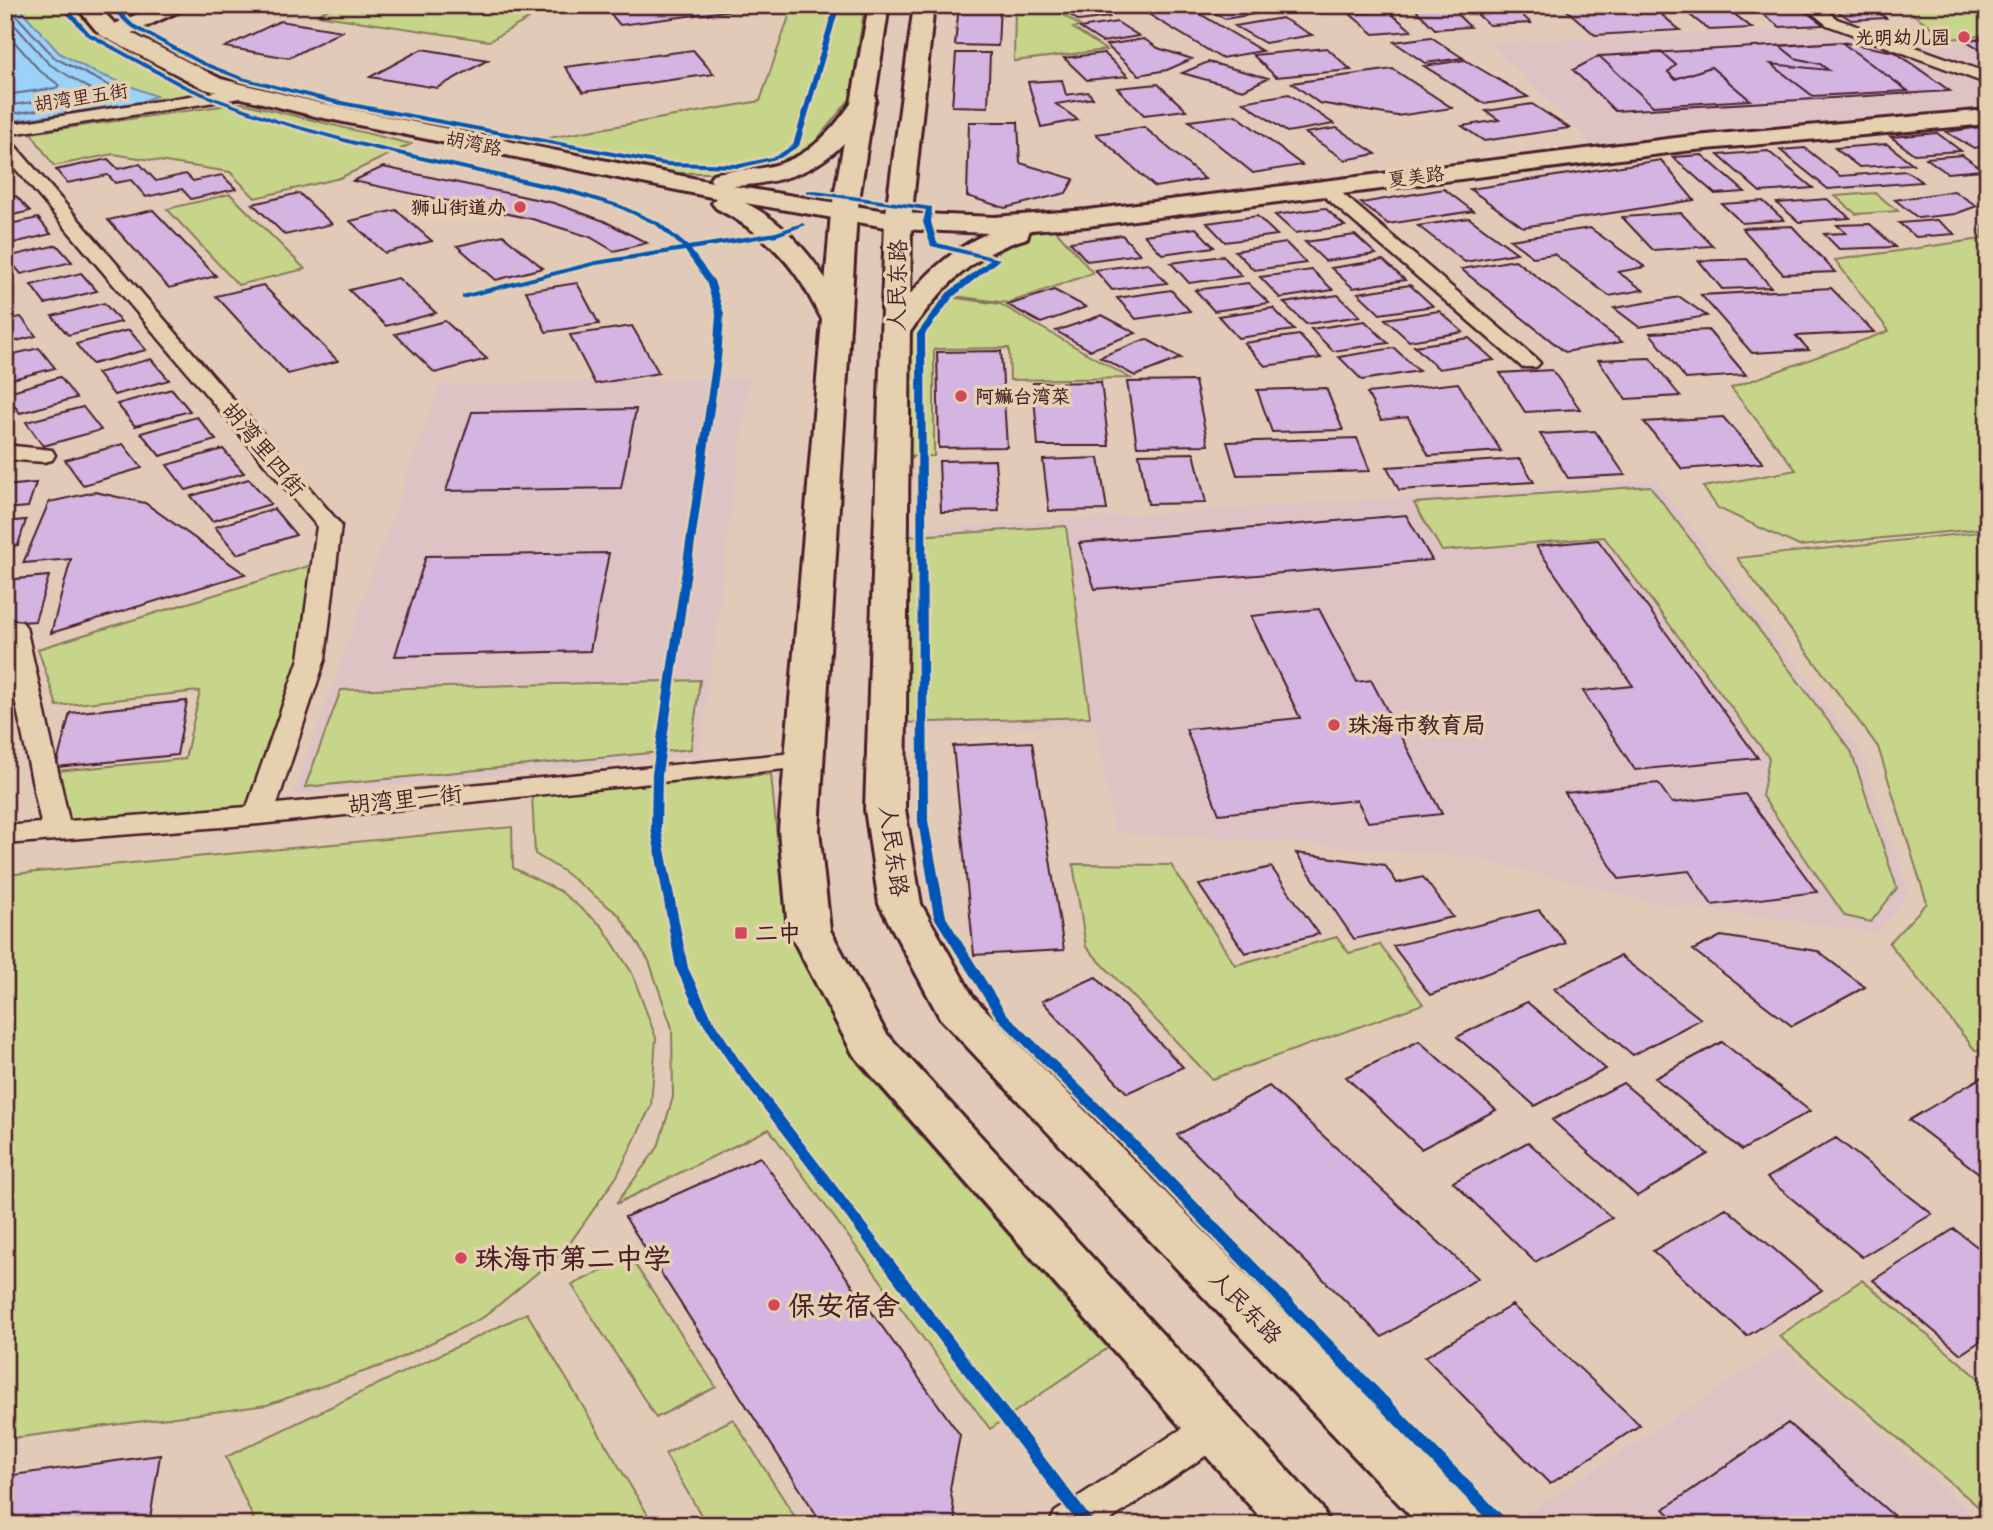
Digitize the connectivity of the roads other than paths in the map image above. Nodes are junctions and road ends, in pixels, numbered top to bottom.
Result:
1 (85, 5) edge
2 (177, 5) edge
3 (879, 5) edge
4 (924, 5) edge
5 (1810, 5) edge
6 (113, 33) junction
7 (1988, 79) edge
8 (247, 92) junction
9 (865, 100) junction
10 (1988, 117) edge
11 (5, 130) edge
12 (5, 145) edge
13 (660, 181) junction
14 (1324, 187) junction
15 (844, 213) junction
16 (1087, 218) junction
17 (898, 221) junction
18 (836, 319) junction
19 (896, 332) junction
20 (1529, 363) dead end
21 (5, 452) edge
22 (44, 455) dead end
23 (5, 628) edge
24 (804, 760) junction
25 (259, 815) junction
26 (57, 831) junction
27 (5, 835) edge
28 (1215, 1428) junction
29 (1069, 1525) edge
30 (1302, 1525) edge
31 (1455, 1525) edge

1 - 6 main road, 胡湾路
2 - 6 main road
3 - 9 main road
4 - 17 main road, 人民东路
5 - 7 lane
6 - 8 main road, 胡湾路
8 - 11 lane, 胡湾里五街
8 - 13 main road, 胡湾路
9 - 13 main road
9 - 15 main road
10 - 14 main road, 夏美路
12 - 25 lane, 胡湾里四街
13 - 15 main road, 胡湾路
13 - 18 main road
14 - 16 main road, 夏美路
14 - 20 lane
15 - 17 main road, 夏美路
15 - 18 main road
16 - 17 main road, 夏美路
16 - 19 main road
17 - 19 main road, 人民东路
18 - 24 main road
19 - 31 main road, 人民东路
21 - 22 lane
23 - 26 lane
24 - 25 lane, 胡湾里一街
24 - 28 main road
25 - 26 lane, 胡湾里一街
26 - 27 lane, 胡湾里一街
28 - 29 lane
28 - 30 main road

